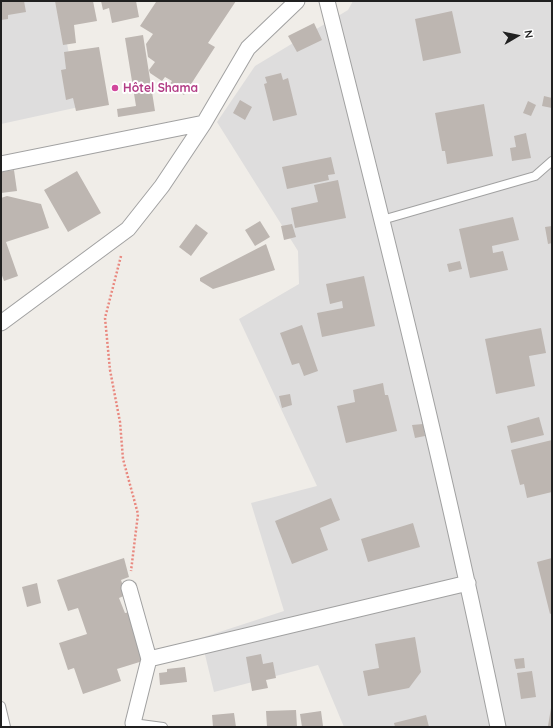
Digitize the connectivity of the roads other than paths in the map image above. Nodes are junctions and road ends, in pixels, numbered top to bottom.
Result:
1 (297, 1) edge
2 (327, 1) edge
3 (204, 123) junction
4 (552, 161) edge
5 (1, 164) edge
6 (382, 220) junction
7 (1, 323) edge
8 (468, 583) junction
9 (129, 588) road end
10 (149, 659) junction
11 (1, 706) edge
12 (133, 725) edge
13 (6, 727) edge
14 (163, 727) edge
15 (498, 727) edge

1 - 3 street
2 - 6 street
3 - 5 street
3 - 7 street
4 - 6 lane
6 - 8 street
8 - 10 street
8 - 15 street
9 - 10 street
10 - 12 street
11 - 13 lane
12 - 14 lane

